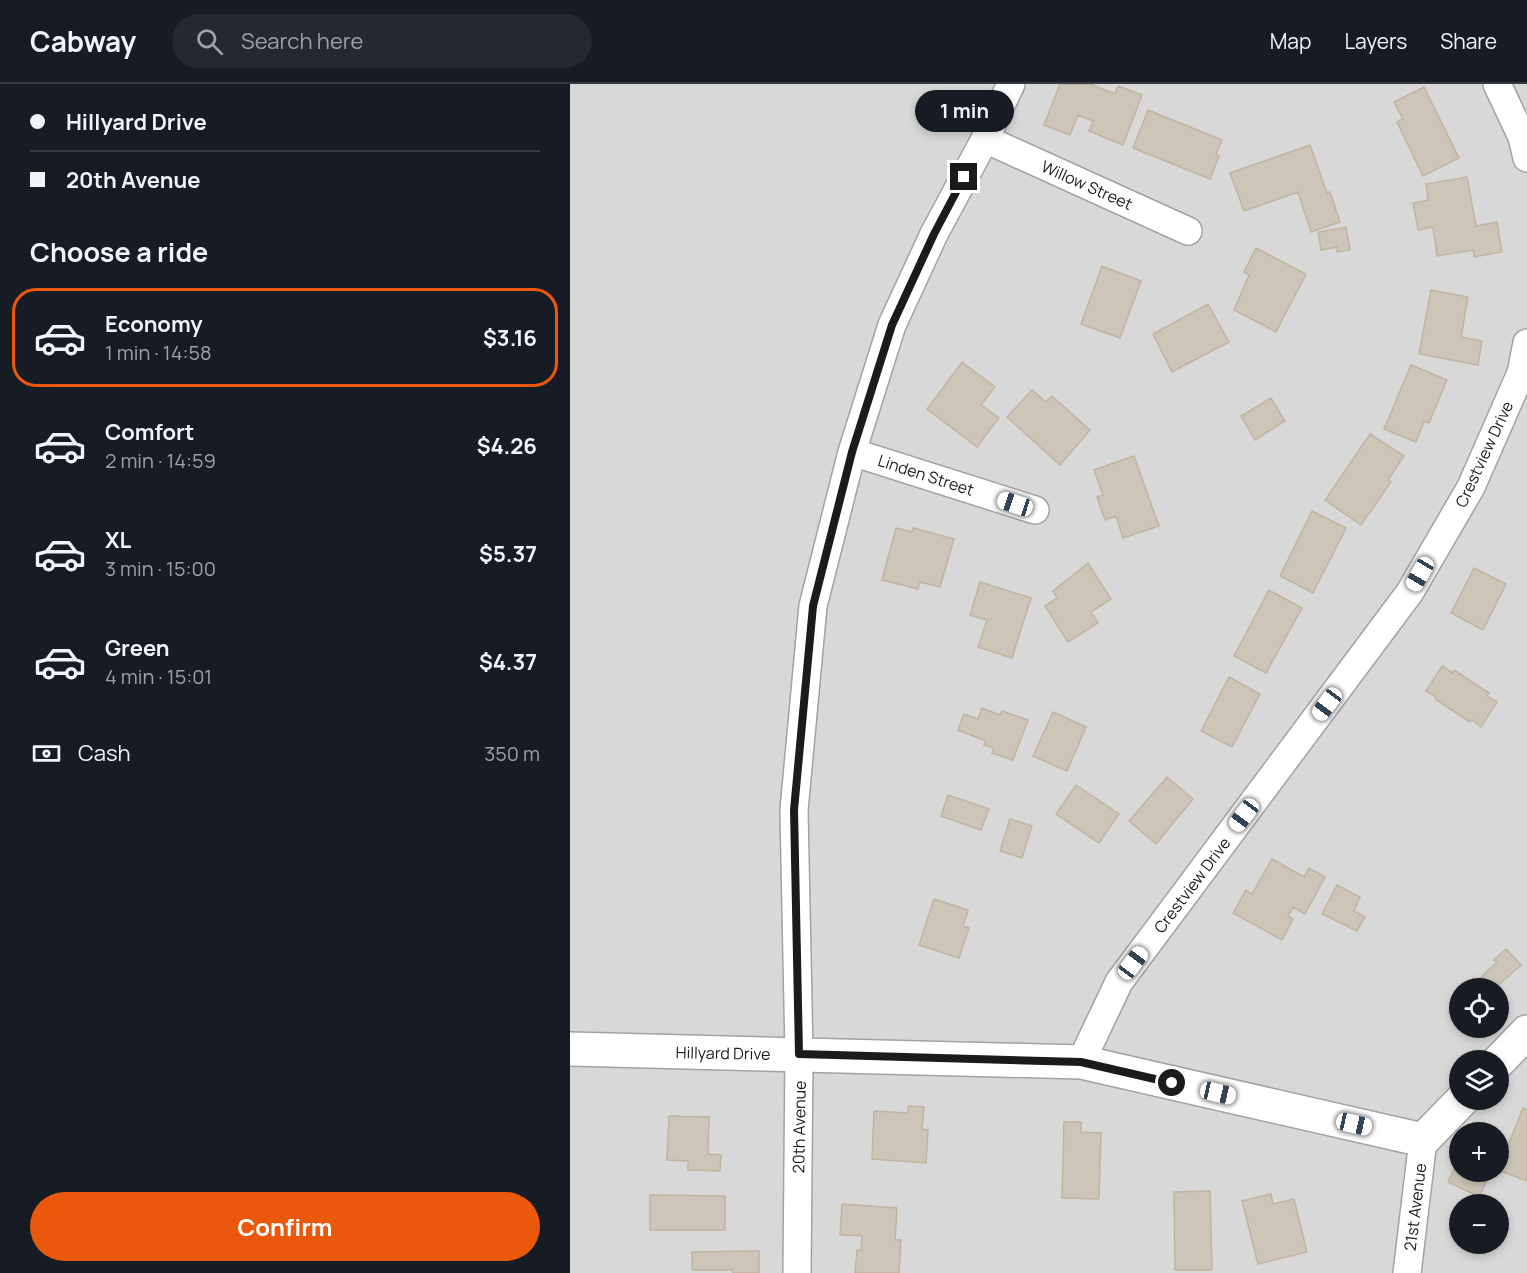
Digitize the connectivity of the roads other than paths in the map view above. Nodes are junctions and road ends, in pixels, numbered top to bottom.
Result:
1 (1011, 84) edge
2 (1497, 84) edge
3 (985, 139) junction
4 (1527, 158) edge
5 (1188, 231) dead end
6 (1527, 343) edge
7 (852, 452) junction
8 (1035, 510) dead end
9 (1527, 1032) edge
10 (570, 1049) edge
11 (1509, 1051) edge
12 (799, 1054) junction
13 (1081, 1062) junction
14 (1452, 1110) edge
15 (1423, 1140) junction
16 (797, 1273) edge
17 (1407, 1273) edge

1 - 3 street, 20th Avenue
2 - 4 street
3 - 5 street, Willow Street
3 - 7 street, 20th Avenue
6 - 13 street, Crestview Drive
7 - 8 street, Linden Street
7 - 12 street, 20th Avenue
9 - 11 street
10 - 12 street, Hillyard Drive
12 - 13 street, Hillyard Drive
12 - 16 street, 20th Avenue
13 - 15 street, Hillyard Drive
14 - 15 street
15 - 17 street, 21st Avenue

